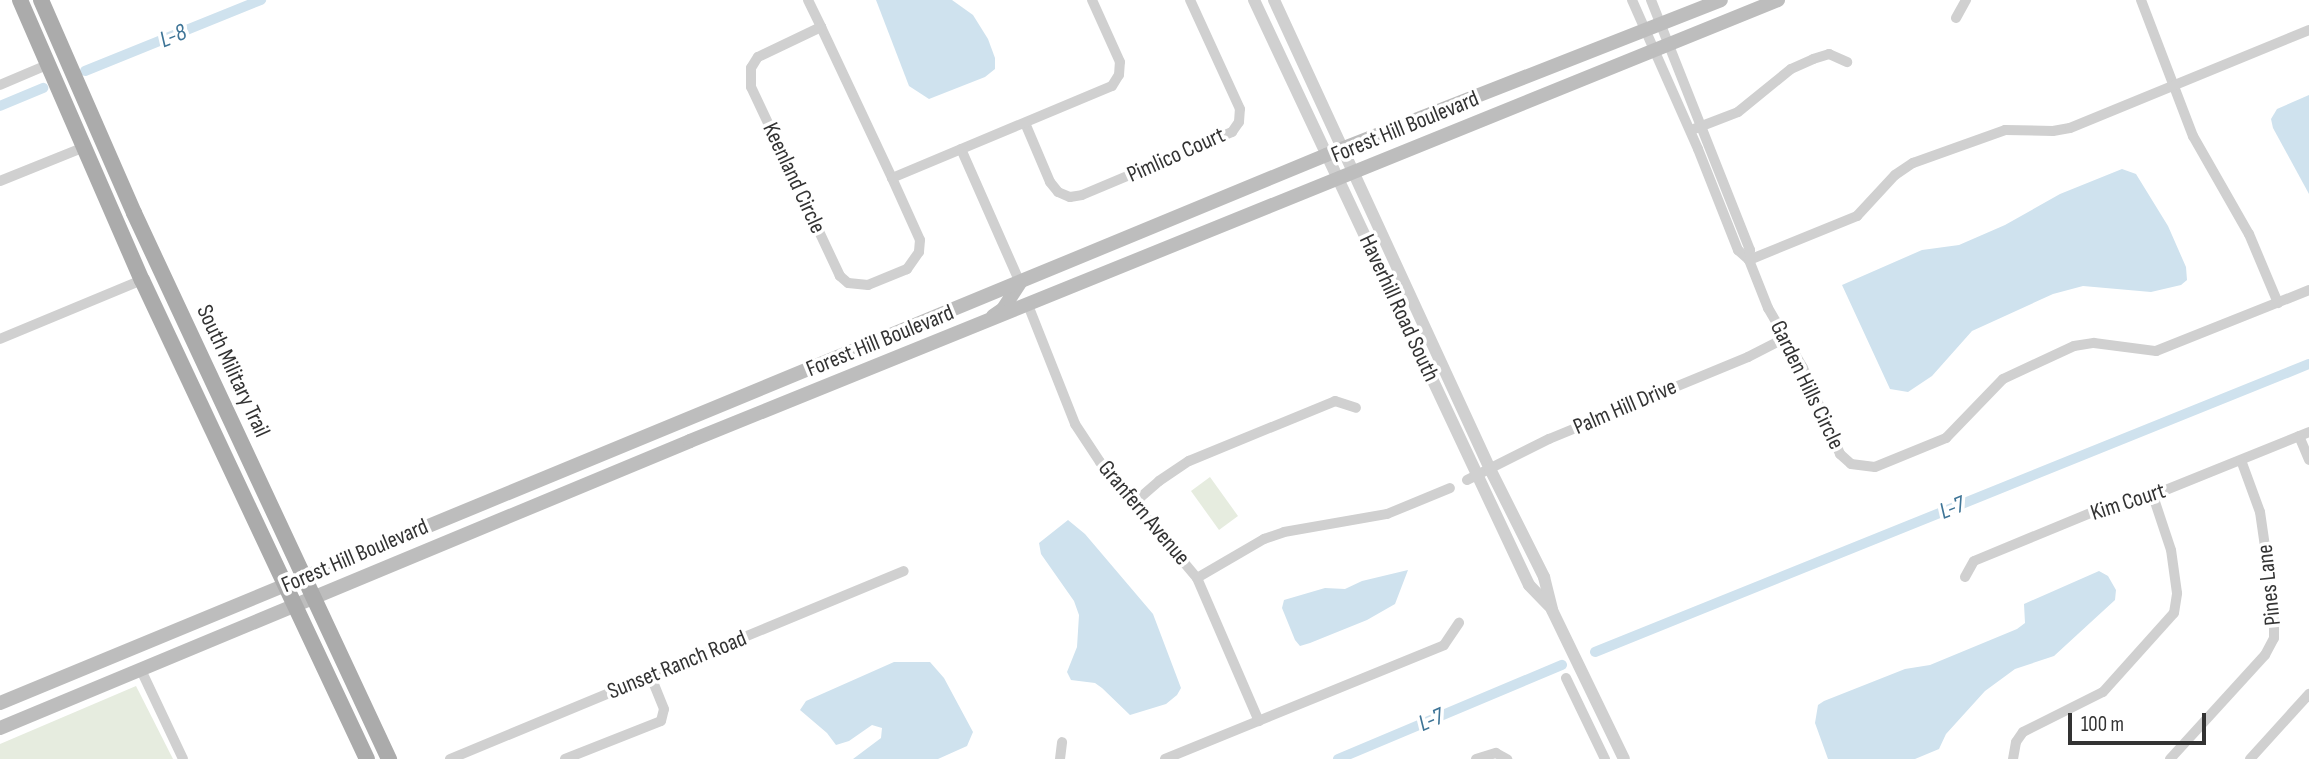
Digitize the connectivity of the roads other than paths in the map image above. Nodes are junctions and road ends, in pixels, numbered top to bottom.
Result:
1 (19, 0) edge
2 (41, 0) edge
3 (808, 0) edge
4 (1092, 0) edge
5 (1190, 0) edge
6 (1254, 0) edge
7 (1274, 0) edge
8 (1632, 0) edge
9 (1651, 0) edge
10 (1721, 0) edge
11 (1778, 0) edge
12 (1966, 0) edge
13 (2140, 2) edge
14 (1956, 18) dead end
15 (1661, 25) junction
16 (821, 27) junction
17 (2309, 30) edge
18 (1644, 31) junction
19 (1669, 44) junction
20 (1653, 50) junction
21 (1847, 62) dead end
22 (47, 65) junction
23 (0, 85) edge
24 (2173, 86) junction
25 (67, 113) junction
26 (1025, 123) junction
27 (1694, 129) junction
28 (82, 148) junction
29 (1342, 148) junction
30 (961, 149) junction
31 (1326, 155) junction
32 (1353, 172) junction
33 (891, 178) junction
34 (1337, 178) junction
35 (0, 181) edge
36 (134, 213) junction
37 (122, 234) junction
38 (1749, 260) junction
39 (1068, 262) junction
40 (142, 280) junction
41 (1020, 283) junction
42 (2309, 290) edge
43 (2278, 303) junction
44 (1028, 305) junction
45 (980, 325) junction
46 (1785, 338) junction
47 (0, 339) edge
48 (197, 348) junction
49 (757, 389) junction
50 (725, 402) junction
51 (1356, 408) dead end
52 (737, 422) junction
53 (708, 434) junction
54 (2304, 434) edge
55 (2241, 460) junction
56 (2309, 460) edge
57 (567, 468) junction
58 (1478, 474) junction
59 (1450, 488) dead end
60 (2153, 496) junction
61 (547, 501) junction
62 (1135, 502) junction
63 (904, 571) dead end
64 (304, 576) junction
65 (1965, 577) dead end
66 (1197, 578) junction
67 (285, 584) junction
68 (314, 597) junction
69 (295, 605) junction
70 (1459, 623) dead end
71 (141, 670) junction
72 (651, 676) junction
73 (1566, 678) dead end
74 (2309, 694) edge
75 (0, 703) edge
76 (1259, 721) junction
77 (0, 728) edge
78 (1062, 742) dead end
79 (1504, 757) edge
80 (454, 758) edge
81 (183, 759) edge
82 (367, 759) edge
83 (389, 759) edge
84 (565, 759) edge
85 (1060, 759) edge
86 (1165, 759) edge
87 (1476, 759) edge
88 (1605, 759) edge
89 (1625, 759) edge
90 (2013, 759) edge
91 (2170, 759) edge
92 (2250, 759) edge

1 - 22 main road, South Military Trail
2 - 36 main road, South Military Trail
3 - 16 street
4 - 26 street
5 - 26 street, Pimlico Court
6 - 31 street, Haverhill Road South
7 - 29 street, Haverhill Road South
8 - 18 street, Garden Hills Circle
9 - 15 street, Garden Hills Circle
10 - 15 main road, Forest Hill Boulevard
11 - 19 main road, Forest Hill Boulevard
12 - 14 street
13 - 24 street
15 - 18 main road, Forest Hill Boulevard
15 - 19 street, Garden Hills Circle
16 - 33 street
16 - 33 street, Keenland Circle
17 - 24 street
18 - 20 street, Garden Hills Circle
18 - 29 main road, Forest Hill Boulevard
19 - 20 main road, Forest Hill Boulevard
19 - 27 street, Garden Hills Circle
20 - 27 street, Garden Hills Circle
20 - 32 main road, Forest Hill Boulevard
21 - 27 street
22 - 23 street
22 - 25 main road, South Military Trail
24 - 38 street
24 - 43 street
25 - 28 main road, South Military Trail
25 - 36 main road
26 - 30 street
27 - 38 street, Garden Hills Circle
28 - 35 street
28 - 37 main road, South Military Trail
29 - 31 main road, Forest Hill Boulevard
29 - 32 street, Haverhill Road South
30 - 33 street
30 - 41 street
31 - 34 street, Haverhill Road South
31 - 39 main road, Forest Hill Boulevard
32 - 34 main road, Forest Hill Boulevard
32 - 58 street, Haverhill Road South
34 - 44 main road, Forest Hill Boulevard
34 - 58 street, Haverhill Road South
36 - 48 main road, South Military Trail
37 - 40 main road, South Military Trail
37 - 48 main road
38 - 46 street, Garden Hills Circle
39 - 41 main road, Forest Hill Boulevard
39 - 44 main road
40 - 47 street
40 - 67 main road, South Military Trail
41 - 45 main road
41 - 49 main road, Forest Hill Boulevard
42 - 43 street, Garden Hills Circle
43 - 46 street, Garden Hills Circle
44 - 45 main road, Forest Hill Boulevard
44 - 62 street, Granfern Avenue
45 - 52 main road, Forest Hill Boulevard
46 - 58 street, Palm Hill Drive
48 - 64 main road, South Military Trail
49 - 50 main road, Forest Hill Boulevard
49 - 52 main road
50 - 53 main road
50 - 57 main road, Forest Hill Boulevard
51 - 62 street
52 - 53 main road, Forest Hill Boulevard
53 - 61 main road, Forest Hill Boulevard
54 - 55 street, Kim Court
54 - 56 street
55 - 60 street, Kim Court
55 - 91 street, Pines Lane
57 - 61 main road
57 - 64 main road, Forest Hill Boulevard
58 - 89 street, Haverhill Road South
59 - 66 street
60 - 65 street, Kim Court
60 - 90 street
61 - 68 main road, Forest Hill Boulevard
62 - 66 street, Granfern Avenue
63 - 72 street, Sunset Ranch Road
64 - 67 main road, Forest Hill Boulevard
64 - 68 main road, South Military Trail
66 - 76 street, Granfern Avenue
67 - 69 main road, South Military Trail
67 - 75 main road, Forest Hill Boulevard
68 - 69 main road, Forest Hill Boulevard
68 - 83 main road, South Military Trail
69 - 71 main road, Forest Hill Boulevard
69 - 82 main road, South Military Trail
70 - 76 street
71 - 77 main road, Forest Hill Boulevard
71 - 81 street
72 - 80 street, Sunset Ranch Road
72 - 84 street
73 - 88 street
74 - 92 street
76 - 86 street
78 - 85 street
79 - 87 street

